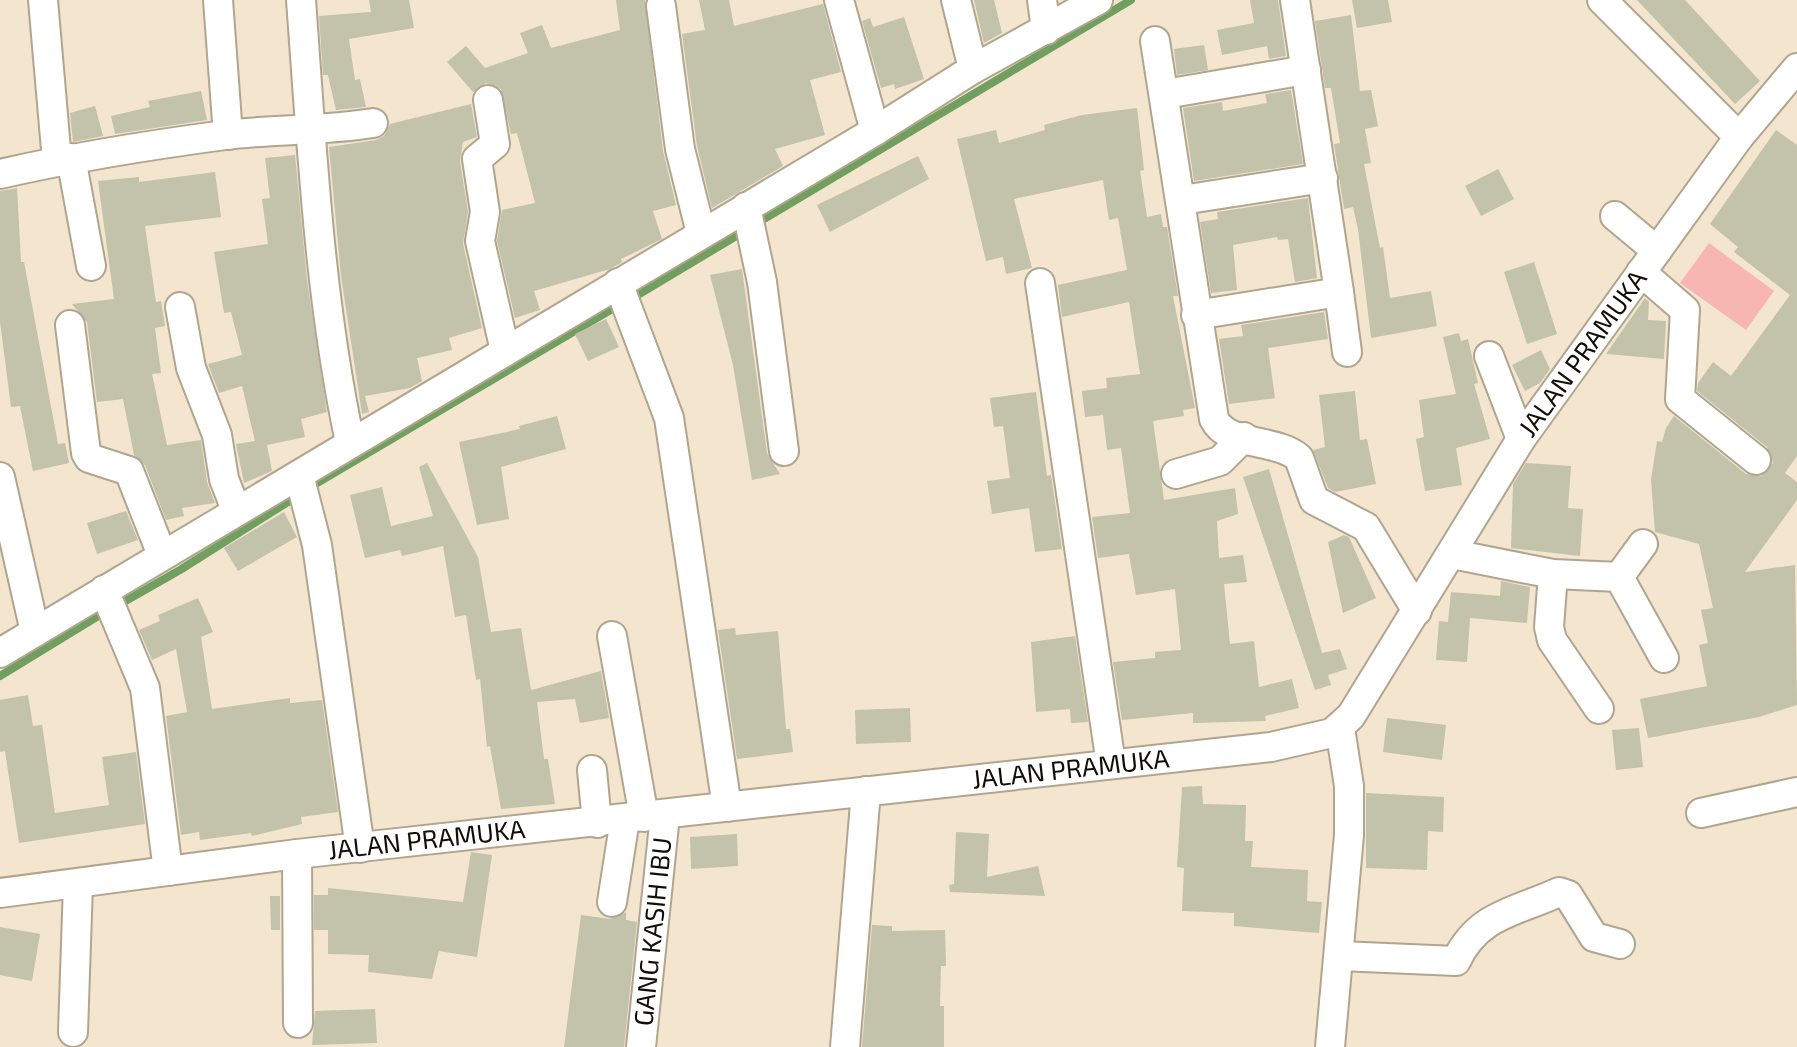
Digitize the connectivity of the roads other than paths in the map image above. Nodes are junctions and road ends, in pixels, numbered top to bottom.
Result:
1 (43, 0) edge
2 (218, 0) edge
3 (301, 0) edge
4 (839, 0) edge
5 (956, 0) edge
6 (1042, 0) edge
7 (1295, 0) edge
8 (1602, 0) edge
9 (1094, 1) edge
10 (661, 6) dead end
11 (1046, 30) junction
12 (1155, 41) dead end
13 (1797, 68) edge
14 (973, 69) junction
15 (1306, 70) junction
16 (1165, 94) junction
17 (488, 100) dead end
18 (373, 123) dead end
19 (308, 130) junction
20 (875, 131) junction
21 (228, 135) junction
22 (1739, 137) junction
23 (64, 160) junction
24 (0, 174) edge
25 (1323, 178) junction
26 (1182, 200) junction
27 (746, 207) junction
28 (1615, 216) dead end
29 (701, 233) junction
30 (1649, 261) junction
31 (91, 266) dead end
32 (618, 283) junction
33 (1040, 283) dead end
34 (1339, 292) junction
35 (180, 307) dead end
36 (1196, 315) junction
37 (70, 325) dead end
38 (505, 351) junction
39 (1347, 352) dead end
40 (1489, 356) dead end
41 (1244, 437) junction
42 (1521, 439) junction
43 (350, 442) junction
44 (784, 451) dead end
45 (1756, 460) dead end
46 (1176, 474) dead end
47 (299, 475) junction
48 (0, 477) edge
49 (236, 510) junction
50 (1643, 544) dead end
51 (1452, 554) junction
52 (162, 555) junction
53 (1553, 574) junction
54 (1619, 577) junction
55 (104, 590) junction
56 (1417, 611) junction
57 (35, 632) junction
58 (612, 636) dead end
59 (0, 653) edge
60 (1664, 658) dead end
61 (1599, 709) dead end
62 (1340, 728) junction
63 (1111, 764) junction
64 (592, 770) dead end
65 (866, 791) junction
66 (1797, 792) edge
67 (727, 807) junction
68 (1701, 813) dead end
69 (633, 819) junction
70 (360, 848) junction
71 (297, 854) junction
72 (168, 871) junction
73 (78, 884) junction
74 (0, 893) edge
75 (612, 902) dead end
76 (1620, 944) dead end
77 (1340, 956) junction
78 (298, 1023) dead end
79 (73, 1032) dead end
80 (641, 1047) edge
81 (845, 1047) edge
82 (1330, 1047) edge

1 - 23 street
2 - 21 street
3 - 19 street
4 - 20 street
5 - 14 street
6 - 11 street
7 - 15 street
8 - 22 street
9 - 11 street
10 - 29 street
11 - 14 street
12 - 16 street
13 - 22 street, JALAN PRAMUKA
14 - 20 street
15 - 16 street
15 - 25 street
16 - 26 street
17 - 38 street
18 - 19 street
19 - 21 street
19 - 43 street
20 - 27 street
21 - 23 street
22 - 30 street, JALAN PRAMUKA
23 - 24 street
23 - 31 street
25 - 26 street
25 - 34 street
26 - 36 street
27 - 29 street
27 - 44 street
28 - 30 street
29 - 32 street
30 - 42 street, JALAN PRAMUKA
30 - 45 street
32 - 38 street
32 - 67 street
33 - 63 street
34 - 36 street
34 - 39 street
35 - 49 street
36 - 41 street
37 - 52 street
38 - 43 street
40 - 42 street
41 - 46 street
41 - 56 street
42 - 51 street, JALAN PRAMUKA
43 - 47 street
47 - 49 street
47 - 70 street
48 - 57 street
49 - 52 street
50 - 54 street
51 - 53 street
51 - 56 street, JALAN PRAMUKA
52 - 55 street
53 - 54 street
53 - 61 street
54 - 60 street
55 - 57 street
55 - 72 street
56 - 62 street, JALAN PRAMUKA
57 - 59 street
58 - 69 street
62 - 63 street, JALAN PRAMUKA
62 - 77 street
63 - 65 street, JALAN PRAMUKA
64 - 69 street
65 - 67 street, JALAN PRAMUKA
65 - 81 street
66 - 68 street
67 - 69 street, JALAN PRAMUKA
69 - 70 street, JALAN PRAMUKA
69 - 75 street
69 - 80 street, GANG KASIH IBU
70 - 71 street, JALAN PRAMUKA
71 - 72 street, JALAN PRAMUKA
71 - 78 street
72 - 73 street, JALAN PRAMUKA
73 - 74 street, JALAN PRAMUKA
73 - 79 street
76 - 77 street
77 - 82 street

